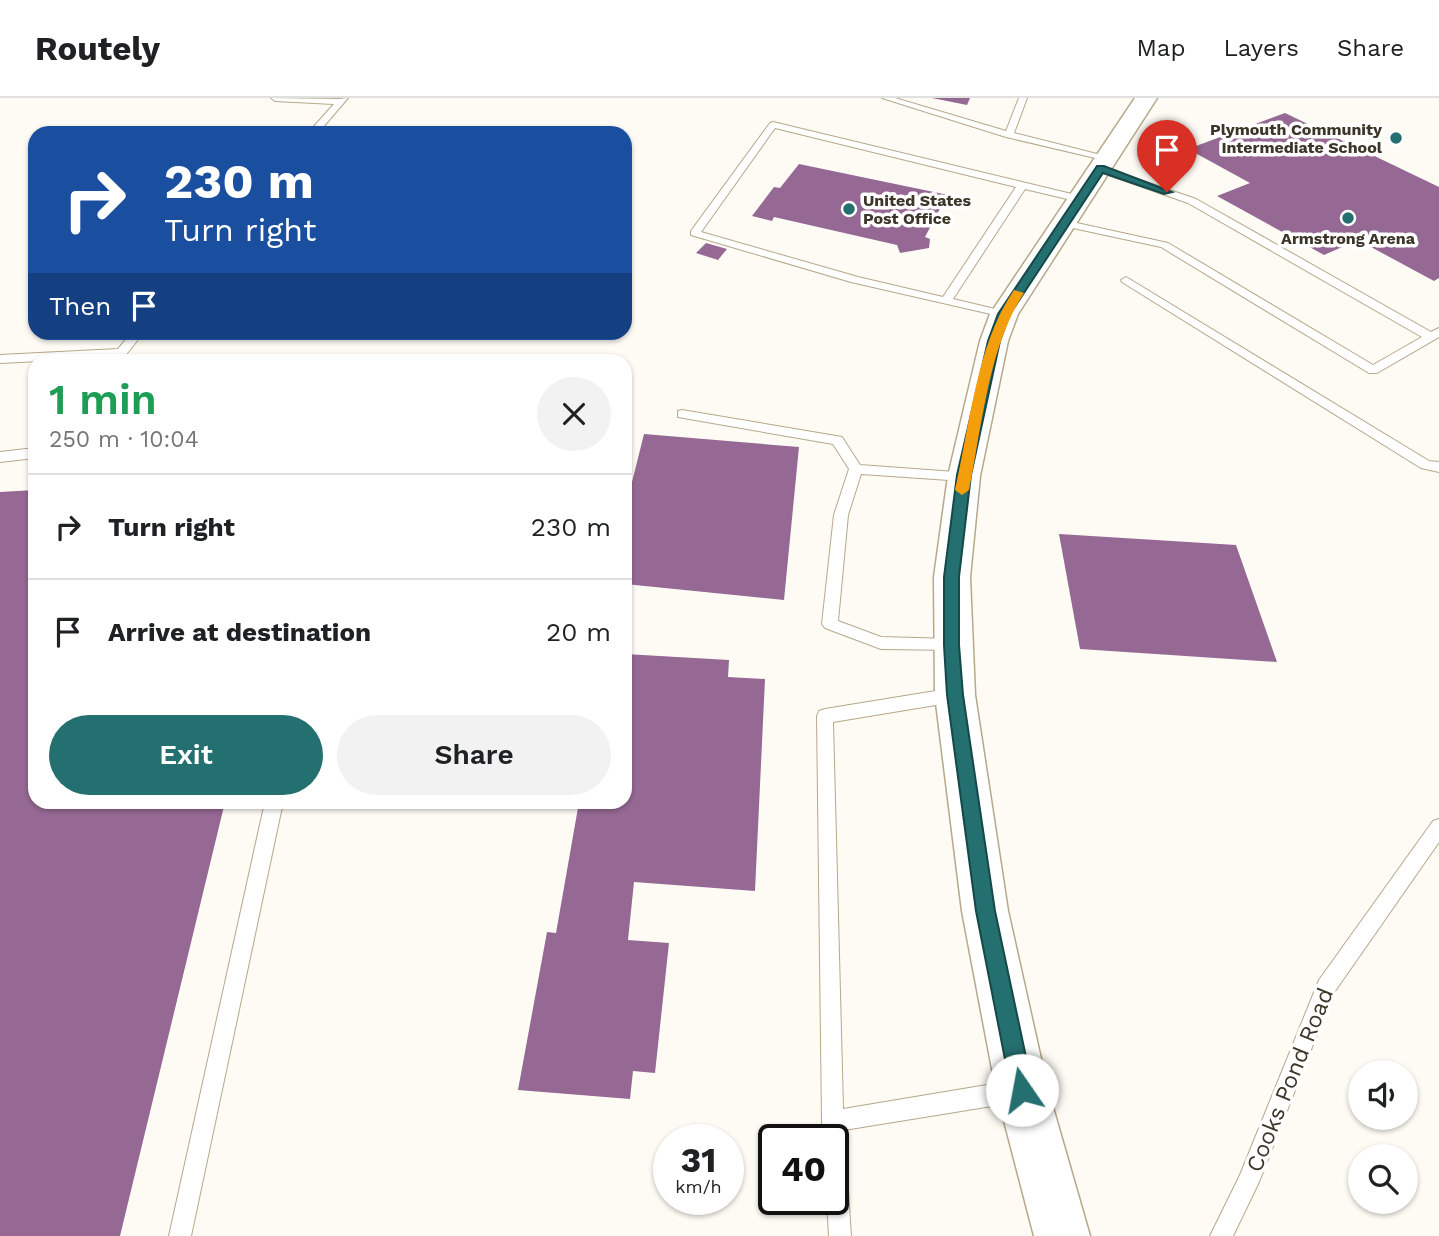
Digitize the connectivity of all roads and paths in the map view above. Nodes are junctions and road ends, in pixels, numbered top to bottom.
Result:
1 (275, 98) edge
2 (886, 98) edge
3 (1023, 98) edge
4 (1146, 98) edge
5 (343, 100) edge
6 (319, 126) edge
7 (1009, 135) junction
8 (1104, 163) junction
9 (1022, 185) junction
10 (1071, 211) junction
11 (1126, 280) dead end
12 (945, 302) junction
13 (1004, 314) junction
14 (1435, 335) edge
15 (132, 340) edge
16 (101, 354) edge
17 (28, 358) edge
18 (0, 359) edge
19 (681, 414) dead end
20 (28, 454) edge
21 (0, 457) edge
22 (1439, 467) edge
23 (856, 469) junction
24 (964, 475) junction
25 (951, 645) junction
26 (955, 695) junction
27 (272, 809) edge
28 (1439, 827) edge
29 (1022, 1090) junction
30 (833, 1121) junction
31 (180, 1236) edge
32 (840, 1236) edge
33 (1062, 1236) edge
34 (1221, 1236) edge

1 - 5 lane
2 - 7 lane
3 - 7 lane
4 - 8 street
5 - 6 lane
7 - 8 lane
8 - 10 street
8 - 14 lane
9 - 10 lane
9 - 12 lane
9 - 12 lane
10 - 13 street
10 - 14 lane
11 - 22 lane
12 - 13 lane
13 - 24 street
15 - 16 lane
17 - 18 lane
19 - 23 lane
20 - 21 lane
23 - 24 lane
23 - 25 lane
24 - 25 street
25 - 26 street
26 - 29 street
26 - 30 lane
27 - 31 lane
28 - 34 lane, Cooks Pond Road
29 - 30 lane
29 - 33 street
30 - 32 lane

